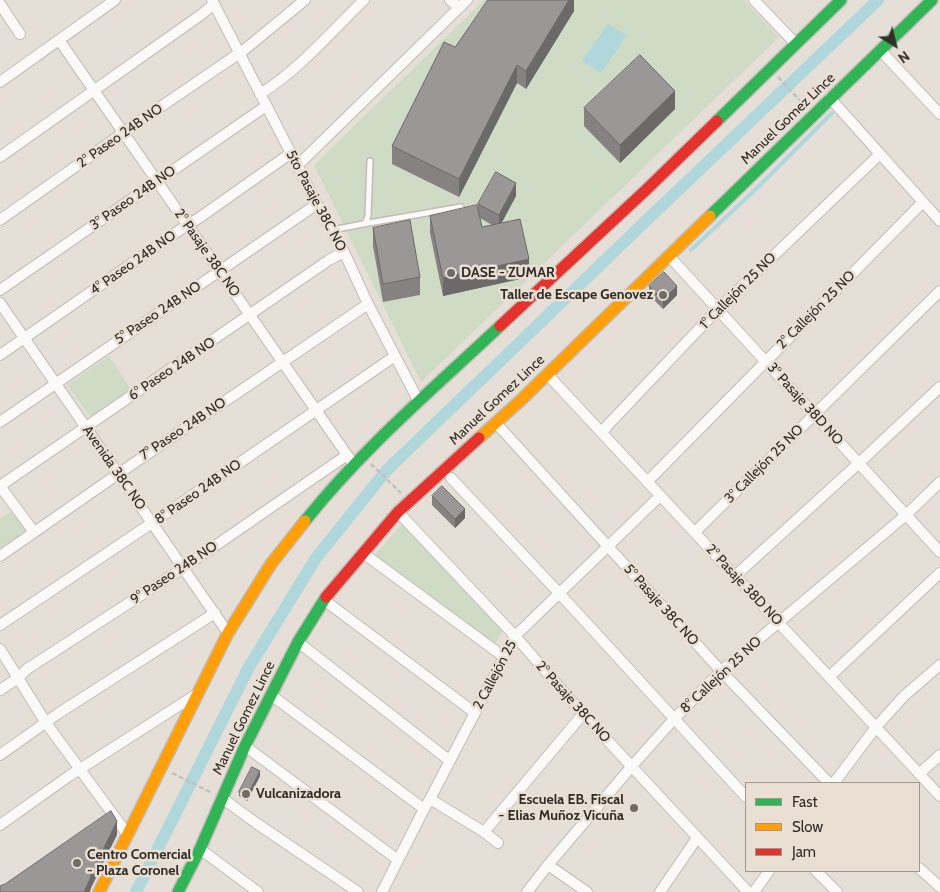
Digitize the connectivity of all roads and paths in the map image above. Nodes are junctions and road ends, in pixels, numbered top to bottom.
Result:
1 (115, 0) edge
2 (305, 0) edge
3 (364, 0) edge
4 (450, 0) edge
5 (467, 0) edge
6 (754, 0) edge
7 (932, 0) edge
8 (213, 2) edge
9 (836, 2) edge
10 (0, 4) edge
11 (459, 8) junction
12 (20, 34) dead end
13 (59, 40) junction
14 (796, 44) junction
15 (880, 50) junction
16 (239, 53) junction
17 (779, 78) dead end
18 (0, 82) edge
19 (94, 90) junction
20 (260, 94) junction
21 (830, 98) junction
22 (804, 105) dead end
23 (266, 106) junction
24 (940, 114) edge
25 (124, 133) junction
26 (291, 153) junction
27 (880, 154) junction
28 (0, 157) edge
29 (370, 161) dead end
30 (297, 166) junction
31 (157, 181) junction
32 (923, 202) junction
33 (317, 204) junction
34 (461, 207) edge
35 (0, 220) edge
36 (940, 221) edge
37 (363, 224) junction
38 (187, 225) junction
39 (332, 230) junction
40 (344, 252) junction
41 (669, 256) junction
42 (220, 271) junction
43 (0, 290) edge
44 (940, 291) edge
45 (0, 303) edge
46 (368, 304) junction
47 (718, 310) junction
48 (250, 315) junction
49 (24, 338) junction
50 (0, 355) edge
51 (395, 356) junction
52 (766, 361) junction
53 (282, 362) junction
54 (547, 374) junction
55 (56, 384) junction
56 (940, 387) edge
57 (418, 402) junction
58 (316, 410) junction
59 (814, 414) junction
60 (0, 422) edge
61 (496, 422) junction
62 (86, 427) junction
63 (602, 433) junction
64 (347, 455) junction
65 (368, 461) dead end
66 (859, 463) junction
67 (354, 465) junction
68 (118, 474) junction
69 (450, 478) dead end
70 (647, 482) junction
71 (940, 482) edge
72 (0, 486) edge
73 (660, 496) junction
74 (405, 498) dead end
75 (398, 512) junction
76 (906, 515) junction
77 (152, 523) junction
78 (34, 532) junction
79 (694, 532) junction
80 (608, 547) junction
81 (940, 552) edge
82 (363, 553) junction
83 (0, 556) edge
84 (183, 568) junction
85 (940, 574) edge
86 (735, 576) junction
87 (559, 593) junction
88 (324, 600) junction
89 (215, 613) junction
90 (778, 622) junction
91 (0, 625) edge
92 (228, 633) junction
93 (515, 636) junction
94 (298, 642) junction
95 (0, 649) edge
96 (504, 657) junction
97 (940, 665) edge
98 (721, 671) junction
99 (829, 677) junction
100 (18, 678) junction
101 (0, 690) edge
102 (198, 694) junction
103 (271, 694) junction
104 (475, 713) junction
105 (583, 714) junction
106 (674, 719) junction
107 (46, 723) junction
108 (876, 727) junction
109 (245, 746) junction
110 (940, 754) edge
111 (0, 755) edge
112 (450, 762) junction
113 (632, 766) junction
114 (80, 768) junction
115 (919, 774) junction
116 (175, 775) dead end
117 (828, 782) edge
118 (835, 782) edge
119 (208, 791) dead end
120 (745, 796) edge
121 (940, 796) edge
122 (222, 798) junction
123 (430, 799) junction
124 (424, 809) junction
125 (113, 815) junction
126 (103, 821) edge
127 (0, 825) edge
128 (484, 832) junction
129 (128, 835) junction
130 (697, 838) junction
131 (498, 843) dead end
132 (200, 849) junction
133 (398, 860) junction
134 (548, 865) junction
135 (920, 869) edge
136 (768, 872) edge
137 (817, 872) edge
138 (940, 887) edge
139 (99, 892) edge
140 (178, 892) edge
141 (258, 892) edge
142 (358, 892) edge
143 (382, 892) edge
144 (527, 892) edge
145 (587, 892) edge
146 (660, 892) edge
147 (748, 892) edge
148 (754, 892) edge
149 (837, 892) edge

1 - 13 street
2 - 16 street, 2° Paseo 24B NO
3 - 20 street
4 - 11 street
5 - 11 street
6 - 14 street
7 - 15 main road, Manuel Gomez Lince
8 - 16 street, 5to Pasaje 38C NO
8 - 19 street
9 - 14 main road
10 - 12 street
11 - 30 street
13 - 18 street
13 - 19 street, 2° Pasaje 38C NO
14 - 57 main road
15 - 21 main road, Manuel Gomez Lince
15 - 24 street
16 - 20 street, 5to Pasaje 38C NO
16 - 25 street, 2° Paseo 24B NO
17 - 22 path
19 - 25 street, 2° Pasaje 38C NO
19 - 28 street
20 - 23 street, 5to Pasaje 38C NO
21 - 27 street
21 - 41 main road, Manuel Gomez Lince
23 - 26 street, 5to Pasaje 38C NO
23 - 31 street, 3° Paseo 24B NO
25 - 31 street, 2° Pasaje 38C NO
25 - 35 street, 2° Paseo 24B NO
26 - 30 street, 5to Pasaje 38C NO
26 - 38 street, 4° Paseo 24B NO
27 - 32 street
27 - 47 street, 1° Callejón 25 NO
29 - 37 lane
30 - 33 street, 5to Pasaje 38C NO
31 - 38 street, 2° Pasaje 38C NO
31 - 43 street, 3° Paseo 24B NO
32 - 36 street
32 - 52 street, 2° Callejón 25 NO
33 - 39 street, 5to Pasaje 38C NO
33 - 42 street, 5° Paseo 24B NO
34 - 37 lane
37 - 39 lane
38 - 42 street, 2° Pasaje 38C NO
38 - 49 street, 4° Paseo 24B NO
39 - 40 street, 5to Pasaje 38C NO
40 - 46 street, 5to Pasaje 38C NO
40 - 48 street, 6° Paseo 24B NO
41 - 47 street, 3° Pasaje 38D NO
41 - 54 main road, Manuel Gomez Lince
42 - 48 street, 2° Pasaje 38C NO
42 - 55 street, 5° Paseo 24B NO
44 - 59 street, 3° Callejón 25 NO
45 - 49 street, Avenida 38C NO
46 - 51 street, 5to Pasaje 38C NO
46 - 53 street, 7° Paseo 24B NO
47 - 52 street, 3° Pasaje 38D NO
47 - 63 street, 1° Callejón 25 NO
48 - 53 street, 2° Pasaje 38C NO
48 - 62 street, 6° Paseo 24B NO
49 - 50 street, 4° Paseo 24B NO
49 - 55 street, Avenida 38C NO
51 - 57 street, 5to Pasaje 38C NO
51 - 58 street, 8° Paseo 24B NO
52 - 59 street, 3° Pasaje 38D NO
52 - 70 street, 2° Callejón 25 NO
53 - 58 street, 2° Pasaje 38C NO
53 - 68 street, 7° Paseo 24B NO
54 - 61 main road, Manuel Gomez Lince
54 - 63 street, 2° Pasaje 38D NO
55 - 60 street, 5° Paseo 24B NO
55 - 62 street, Avenida 38C NO
56 - 66 street
57 - 67 main road
58 - 64 street, 2° Pasaje 38C NO
58 - 77 street, 8° Paseo 24B NO
59 - 66 street, 3° Pasaje 38D NO
59 - 79 street, 3° Callejón 25 NO
61 - 75 main road, Manuel Gomez Lince
61 - 80 street, 5° Pasaje 38C NO
62 - 68 street, Avenida 38C NO
62 - 72 street, 6° Paseo 24B NO
63 - 70 street, 2° Pasaje 38D NO
64 - 67 street, 2° Pasaje 38C NO
64 - 84 street, 9° Paseo 24B NO
65 - 74 path
66 - 76 street, 3° Pasaje 38D NO
66 - 86 street
67 - 92 main road
68 - 77 street, Avenida 38C NO
68 - 78 street, 7° Paseo 24B NO
69 - 87 street
70 - 73 street, 2° Pasaje 38D NO
71 - 76 street, 8° Callejón 25 NO
72 - 78 street
73 - 79 street, 2° Pasaje 38D NO
73 - 80 street, 2 Callejón 25
75 - 82 main road, Manuel Gomez Lince
75 - 93 street, 2° Pasaje 38C NO
76 - 81 street, 3° Pasaje 38D NO
76 - 90 street, 8° Callejón 25 NO
77 - 84 street, Avenida 38C NO
77 - 91 street, 8° Paseo 24B NO
78 - 83 street, 7° Paseo 24B NO
79 - 86 street, 2° Pasaje 38D NO
80 - 87 street, 2 Callejón 25
80 - 98 street, 5° Pasaje 38C NO
82 - 88 main road, Manuel Gomez Lince
82 - 96 street
84 - 89 street, Avenida 38C NO
84 - 100 street, 9° Paseo 24B NO
85 - 99 street
86 - 90 street, 2° Pasaje 38D NO
87 - 93 street, 2 Callejón 25
87 - 106 street
88 - 94 main road, Manuel Gomez Lince
88 - 104 street
89 - 92 street, Avenida 38C NO
89 - 107 street
90 - 98 street, 8° Callejón 25 NO
90 - 99 street, 2° Pasaje 38D NO
92 - 102 main road
93 - 96 street, 2 Callejón 25
93 - 105 street, 2° Pasaje 38C NO
94 - 103 main road, Manuel Gomez Lince
94 - 112 street
95 - 100 street
96 - 104 street, 2 Callejón 25
97 - 108 street
98 - 106 street, 8° Callejón 25 NO
98 - 117 street, 5° Pasaje 38C NO
99 - 108 street, 2° Pasaje 38D NO
100 - 101 street, 9° Paseo 24B NO
100 - 107 street
102 - 114 street
102 - 129 main road
103 - 109 main road, Manuel Gomez Lince
103 - 124 street
104 - 112 street, 2 Callejón 25
105 - 113 street, 2° Pasaje 38C NO
105 - 128 street
106 - 113 street, 8° Callejón 25 NO
106 - 120 street
107 - 111 street
107 - 114 street
108 - 115 street, 2° Pasaje 38D NO
108 - 118 street
109 - 122 main road, Manuel Gomez Lince
109 - 133 street
110 - 115 street
112 - 123 street, 2 Callejón 25
113 - 130 street, 2° Pasaje 38C NO
113 - 134 street, 8° Callejón 25 NO
114 - 125 street
114 - 127 street
115 - 121 street, 2° Pasaje 38D NO
116 - 119 path
122 - 132 main road, Manuel Gomez Lince
122 - 142 street
123 - 124 street, 2 Callejón 25
123 - 128 street
124 - 133 street, 2 Callejón 25
125 - 126 street
125 - 129 street
128 - 131 street
129 - 139 main road
130 - 146 street
130 - 147 street, 2° Pasaje 38C NO
132 - 140 main road, Manuel Gomez Lince
132 - 141 street
133 - 143 street, 2 Callejón 25
134 - 144 street, 8° Callejón 25 NO
134 - 145 street
135 - 138 street
136 - 148 street
137 - 149 street

